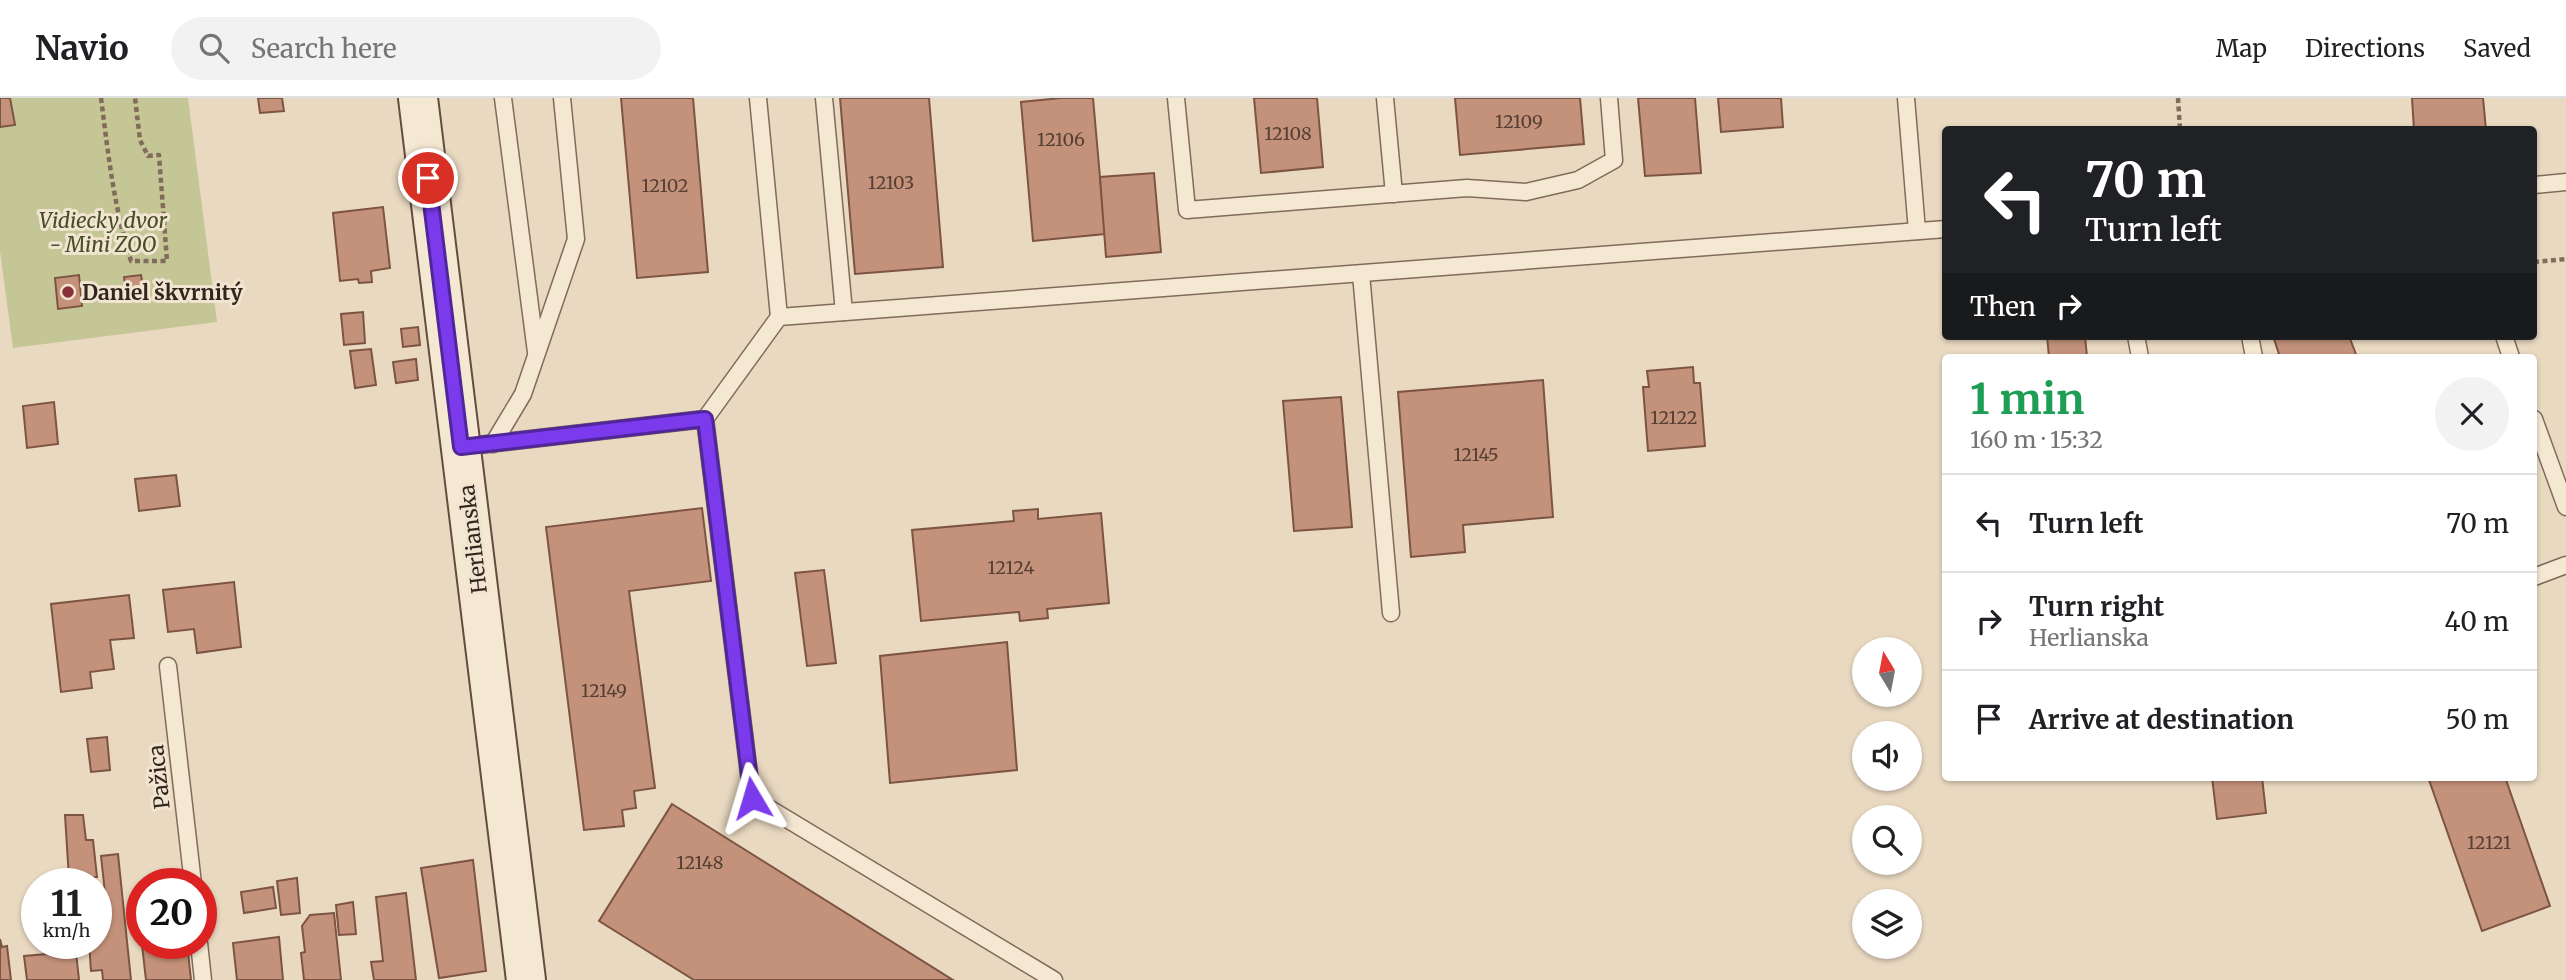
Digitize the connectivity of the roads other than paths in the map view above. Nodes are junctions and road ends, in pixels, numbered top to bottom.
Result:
1 (418, 98) edge
2 (503, 98) edge
3 (562, 98) edge
4 (758, 98) edge
5 (824, 98) edge
6 (1176, 98) edge
7 (1385, 98) edge
8 (1609, 98) edge
9 (1906, 98) edge
10 (2566, 182) edge
11 (2537, 185) edge
12 (1394, 194) junction
13 (1942, 229) edge
14 (1917, 231) junction
15 (1361, 274) junction
16 (844, 312) junction
17 (779, 317) junction
18 (537, 355) junction
19 (705, 419) junction
20 (2537, 427) edge
21 (477, 445) junction
22 (2566, 507) edge
23 (2566, 565) edge
24 (2537, 576) edge
25 (1391, 613) dead end
26 (168, 666) dead end
27 (190, 868) edge
28 (201, 959) edge
29 (203, 980) edge
30 (526, 980) edge
31 (1054, 980) edge

1 - 21 street, Herlianska
2 - 18 lane
3 - 18 lane
4 - 17 lane
5 - 16 lane
6 - 12 lane
7 - 12 lane
8 - 12 lane
9 - 14 lane
10 - 11 lane
13 - 14 lane
14 - 15 lane
15 - 16 lane
15 - 25 lane
16 - 17 lane
17 - 19 lane
18 - 21 lane
19 - 21 lane
19 - 31 lane
20 - 22 lane
21 - 30 street, Herlianska
23 - 24 lane
26 - 27 lane, Pažica
28 - 29 lane

